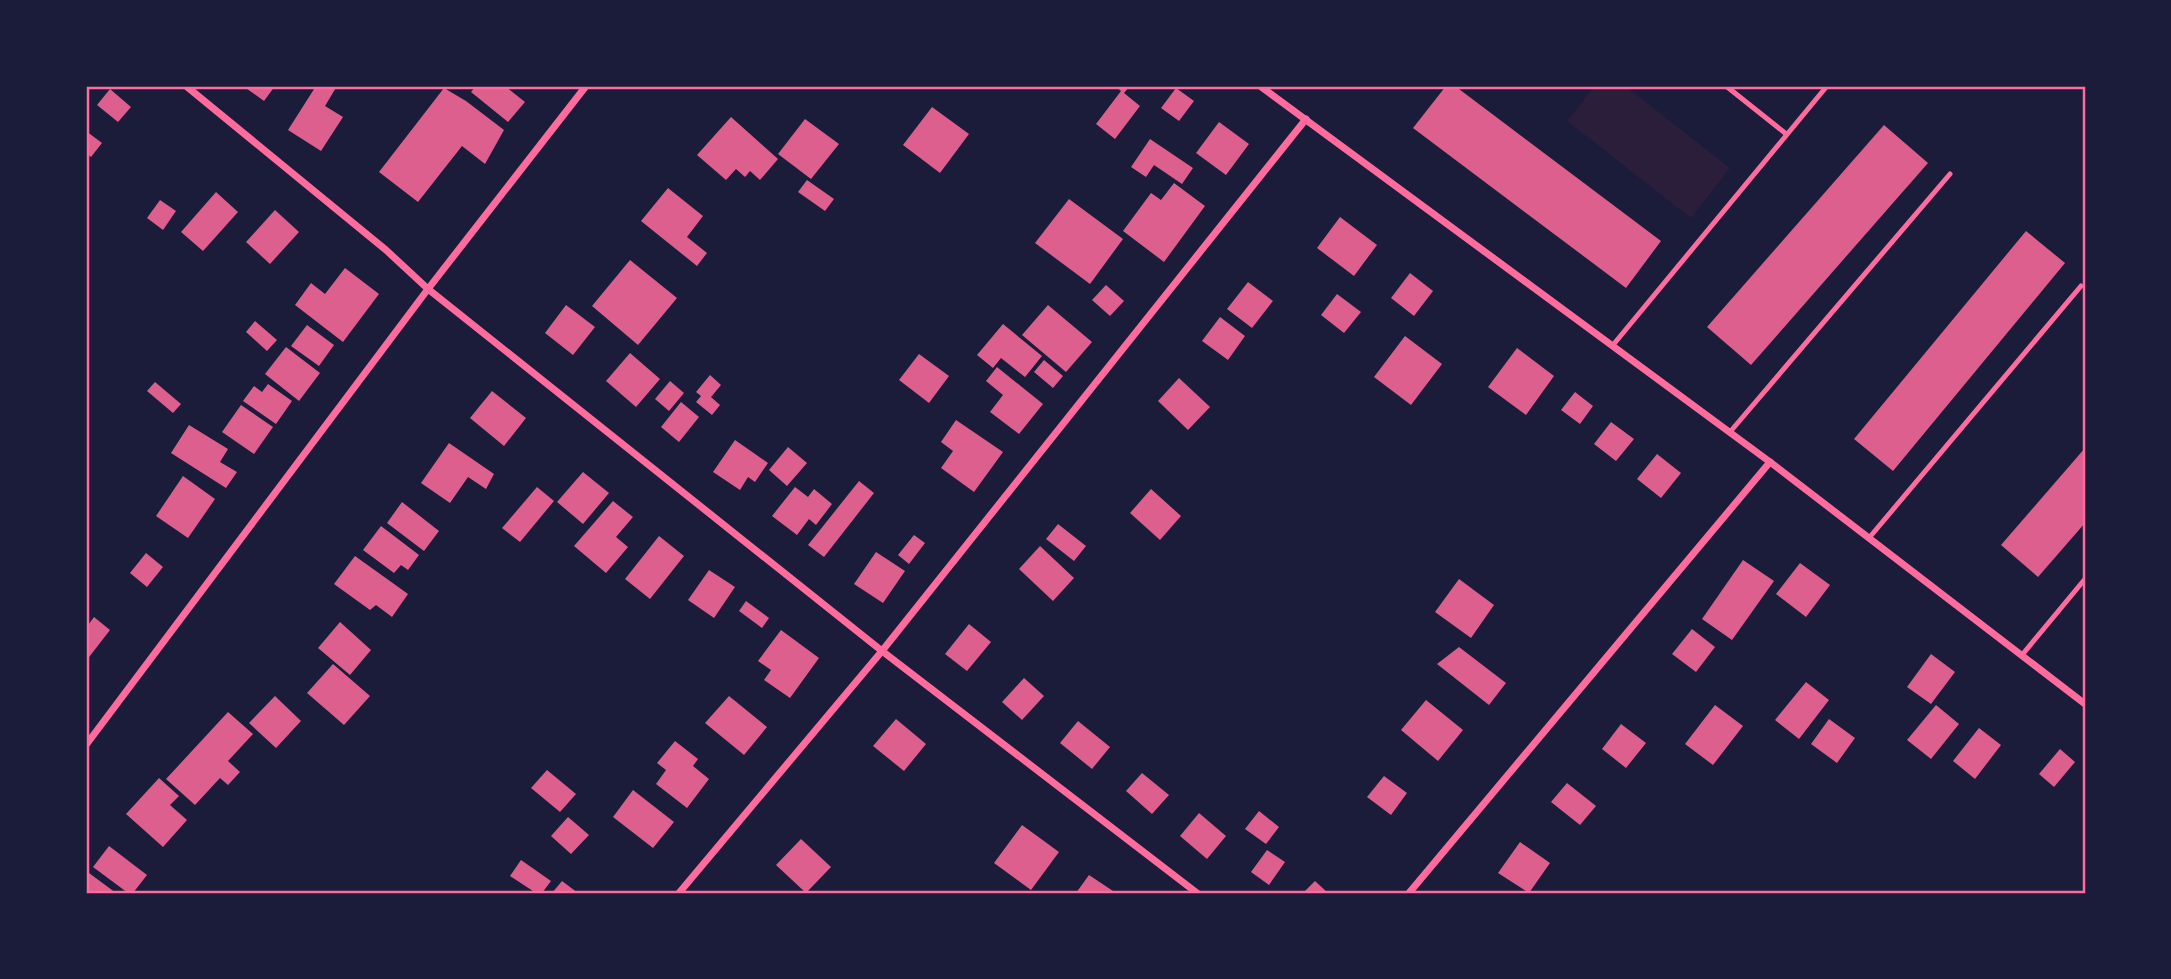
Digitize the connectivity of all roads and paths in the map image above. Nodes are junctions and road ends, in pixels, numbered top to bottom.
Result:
1 (186, 86) edge
2 (586, 86) edge
3 (1261, 86) edge
4 (1726, 86) edge
5 (1826, 86) edge
6 (1306, 119) junction
7 (1785, 133) junction
8 (1950, 174) dead end
9 (2081, 286) dead end
10 (428, 289) junction
11 (1613, 345) junction
12 (1730, 432) junction
13 (1770, 462) junction
14 (1869, 538) junction
15 (2085, 579) edge
16 (882, 651) junction
17 (2022, 655) junction
18 (2085, 704) edge
19 (86, 745) edge
20 (679, 893) edge
21 (1197, 893) edge
22 (1409, 893) edge

1 - 10 street
2 - 10 street
3 - 6 street
4 - 7 lane
5 - 7 lane
6 - 11 street
6 - 16 street
7 - 11 lane
8 - 12 lane
9 - 14 lane
10 - 16 street
10 - 19 street
11 - 12 street
12 - 13 street
13 - 14 street
13 - 22 street
14 - 17 street
15 - 17 lane
16 - 20 street
16 - 21 street
17 - 18 street

